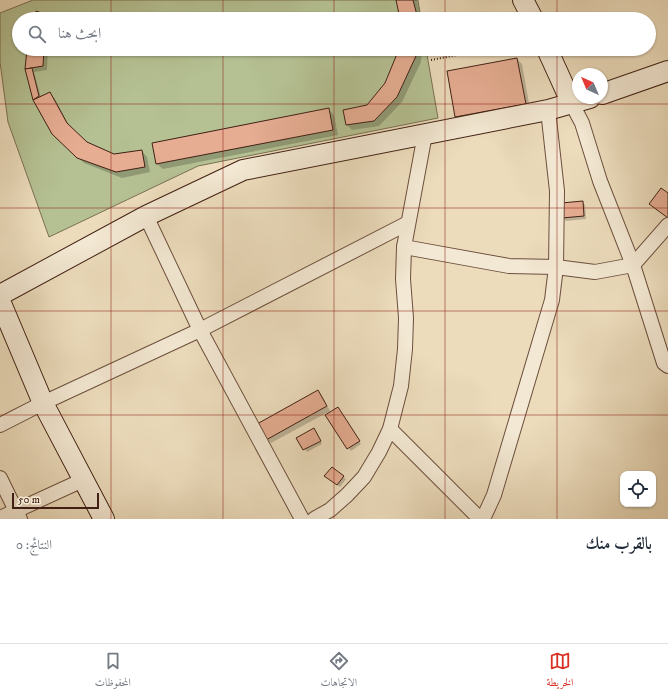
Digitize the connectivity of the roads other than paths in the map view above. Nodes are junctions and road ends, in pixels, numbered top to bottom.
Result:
1 (523, 0) edge
2 (529, 12) edge
3 (552, 56) edge
4 (668, 71) edge
5 (572, 86) edge
6 (608, 92) edge
7 (572, 104) edge
8 (582, 104) edge
9 (548, 110) junction
10 (425, 134) junction
11 (146, 216) junction
12 (408, 222) junction
13 (668, 225) edge
14 (404, 247) junction
15 (633, 265) junction
16 (556, 267) junction
17 (0, 295) edge
18 (0, 301) edge
19 (200, 330) junction
20 (668, 366) edge
21 (43, 403) junction
22 (0, 425) edge
23 (390, 429) junction
24 (0, 478) edge
25 (83, 480) junction
26 (18, 515) edge
27 (0, 518) edge
28 (104, 519) edge
29 (302, 519) edge
30 (314, 519) edge
31 (480, 519) edge
32 (483, 519) edge

1 - 2 street
3 - 5 street
4 - 6 street
7 - 9 street
8 - 15 street
9 - 10 street
9 - 16 street
10 - 11 street
10 - 12 street
11 - 17 street
11 - 19 street
12 - 14 street
12 - 19 street
13 - 15 street
14 - 16 street
14 - 23 street
15 - 16 street
15 - 20 street
16 - 32 street
18 - 21 street
19 - 21 street
19 - 29 street
21 - 22 street
21 - 25 street
23 - 30 street
23 - 31 street
24 - 26 street
25 - 26 street
25 - 28 street
26 - 27 street

